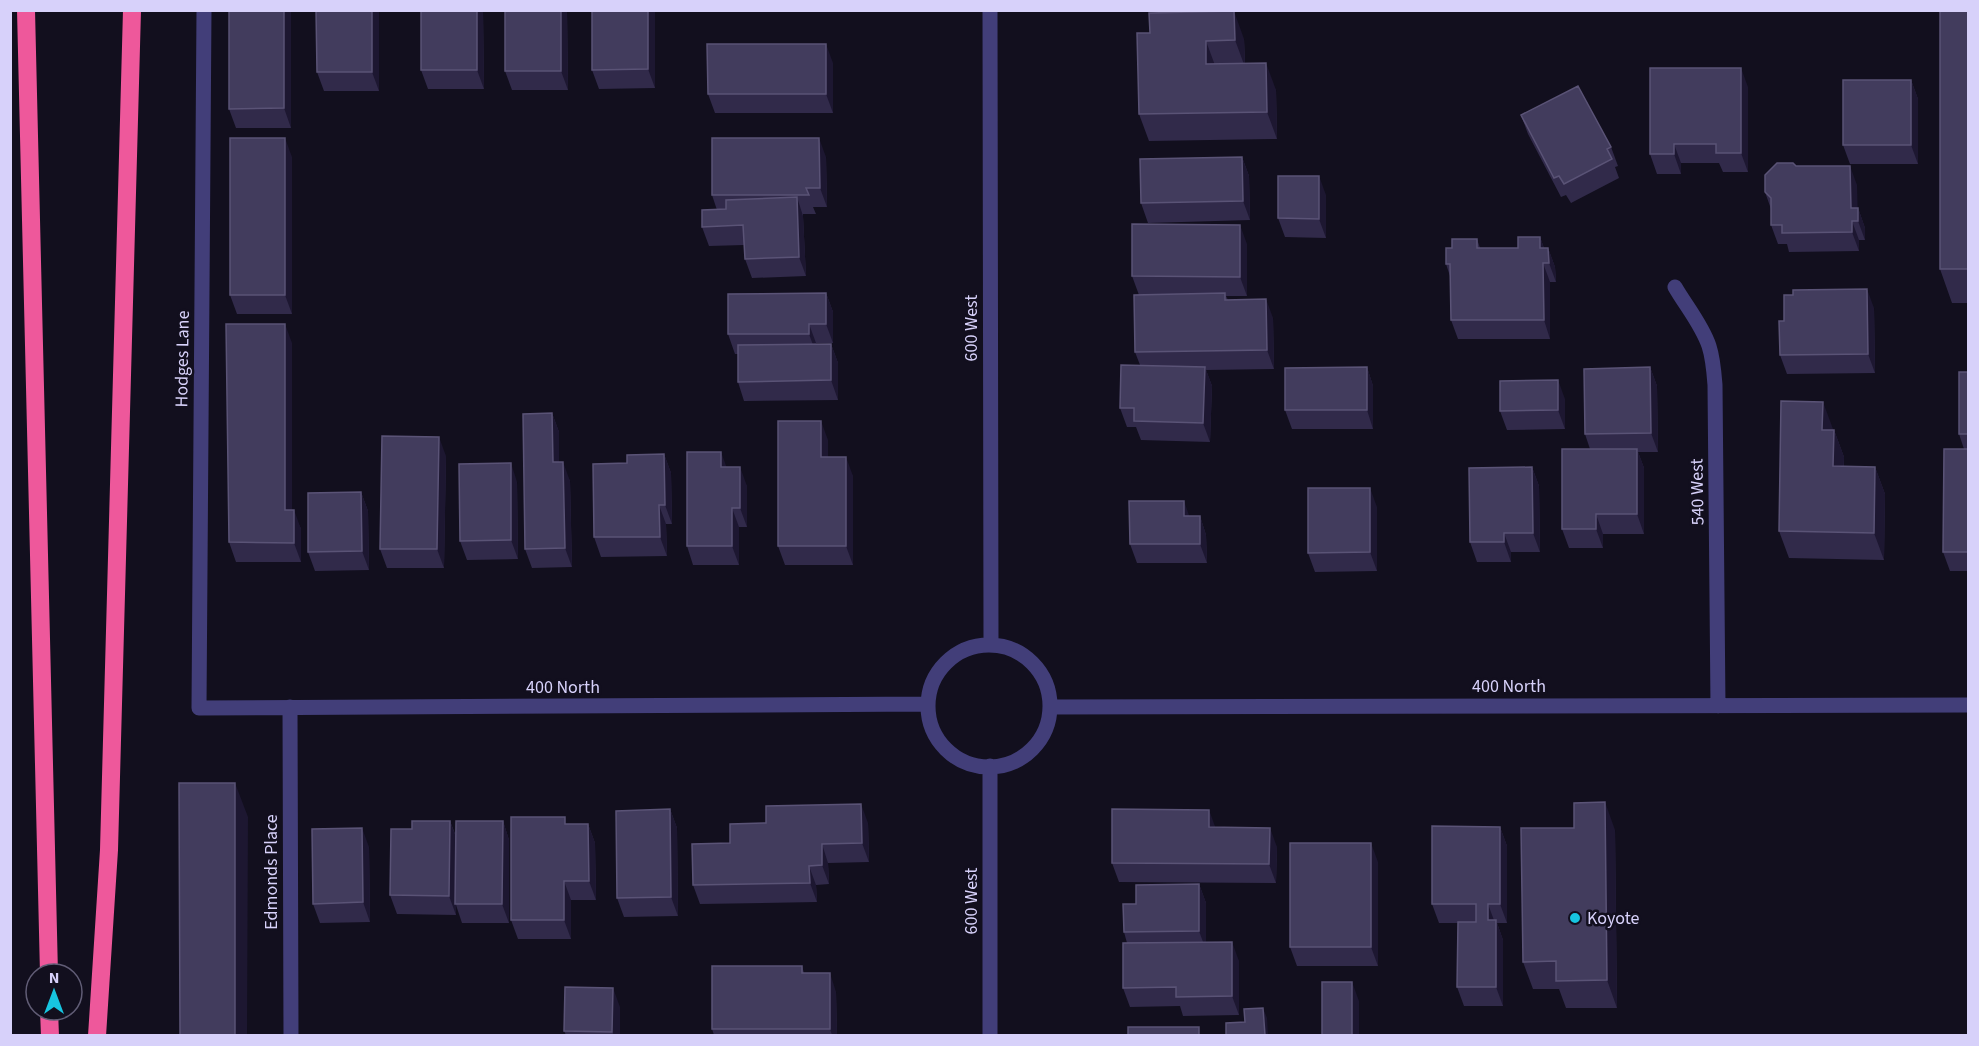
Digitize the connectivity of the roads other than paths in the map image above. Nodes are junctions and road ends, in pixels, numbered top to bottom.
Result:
1 (26, 10) edge
2 (132, 10) edge
3 (204, 10) edge
4 (990, 10) edge
5 (1675, 287) dead end
6 (991, 645) junction
7 (928, 704) junction
8 (1968, 705) edge
9 (1718, 706) junction
10 (291, 707) junction
11 (1050, 707) junction
12 (199, 708) joint
13 (990, 766) junction
14 (49, 962) edge
15 (97, 1035) edge
16 (291, 1035) edge
17 (990, 1035) edge

1 - 14 highway
2 - 15 highway
3 - 12 street, Hodges Lane
4 - 6 street, 600 West
5 - 9 street, 540 West
6 - 7 street
6 - 11 street
7 - 10 street, 400 North
7 - 13 street
8 - 9 street, 400 North
9 - 11 street, 400 North
10 - 12 street, 400 North
10 - 16 street, Edmonds Place
11 - 13 street
13 - 17 street, 600 West

